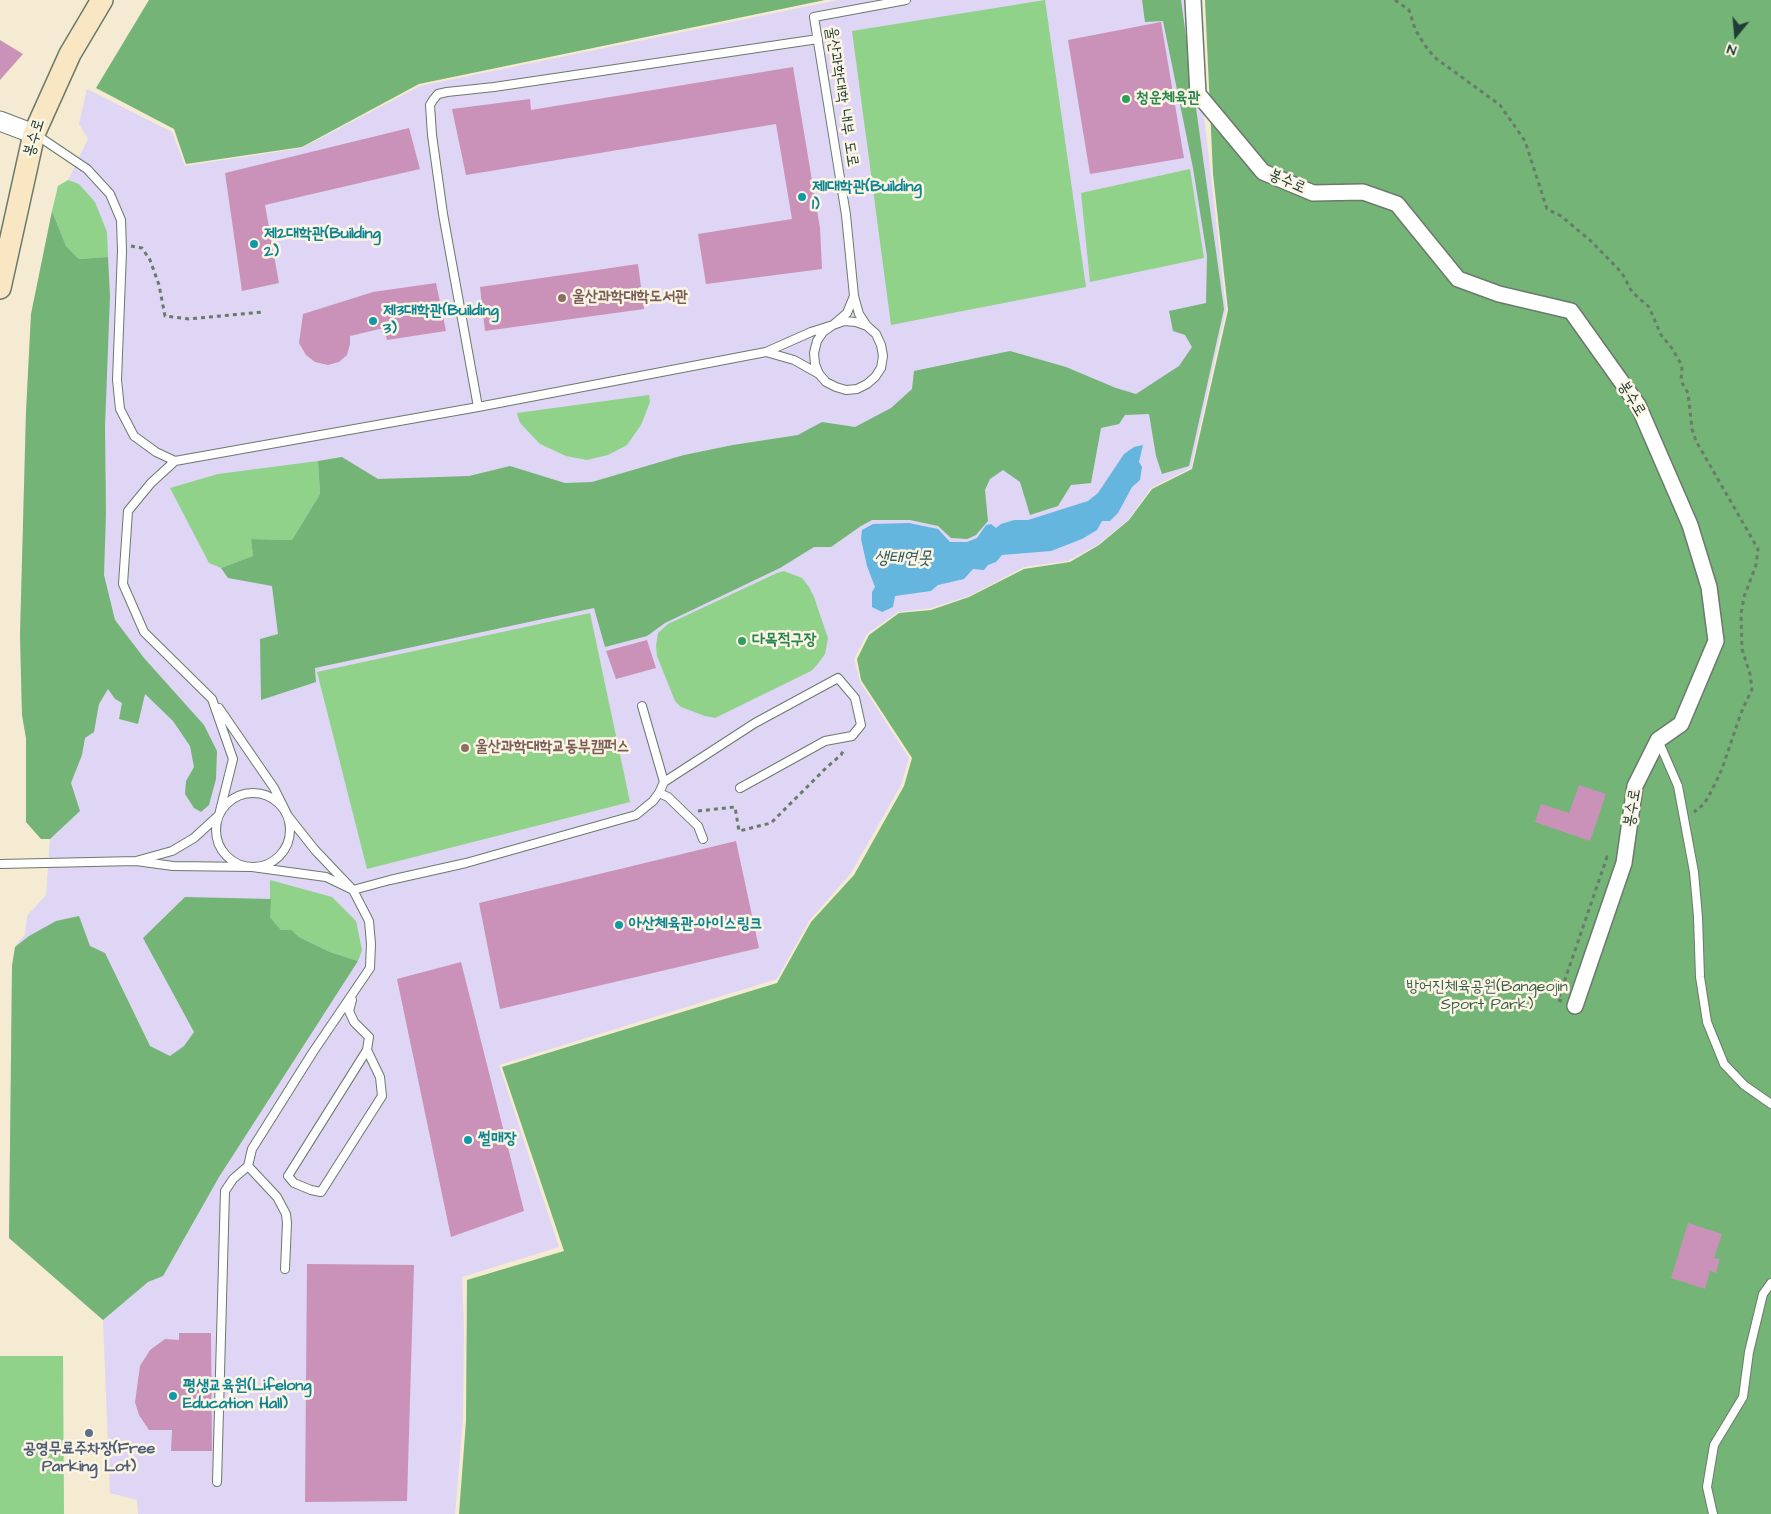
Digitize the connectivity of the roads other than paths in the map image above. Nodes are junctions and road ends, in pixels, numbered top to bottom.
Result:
1 (102, 0) edge
2 (906, 0) edge
3 (1193, 0) edge
4 (818, 39) junction
5 (0, 121) edge
6 (34, 134) junction
7 (0, 288) edge
8 (854, 296) junction
9 (833, 325) junction
10 (867, 326) junction
11 (766, 352) junction
12 (820, 374) junction
13 (478, 407) junction
14 (175, 461) junction
15 (212, 699) junction
16 (642, 706) dead end
17 (1658, 740) junction
18 (664, 782) junction
19 (740, 788) dead end
20 (659, 793) junction
21 (220, 815) junction
22 (288, 816) junction
23 (703, 839) dead end
24 (136, 861) junction
25 (0, 864) edge
26 (252, 867) junction
27 (352, 890) junction
28 (354, 993) junction
29 (1575, 1006) dead end
30 (366, 1050) junction
31 (1771, 1104) edge
32 (248, 1166) junction
33 (285, 1269) dead end
34 (1771, 1283) edge
35 (217, 1482) dead end
36 (1713, 1514) edge

1 - 6 main road, 봉수로
2 - 4 lane, 울산과학대학 내부 도로
3 - 17 street, 봉수로
4 - 8 lane, 울산과학대학 내부 도로
4 - 13 lane
5 - 6 street
6 - 7 main road, 봉수로
6 - 14 lane
8 - 9 lane
8 - 10 lane, 울산과학대학 내부 도로
9 - 10 lane
9 - 11 lane
9 - 12 lane
10 - 12 lane
11 - 12 lane
11 - 13 lane
13 - 14 lane
14 - 15 lane
15 - 21 lane
15 - 22 lane
16 - 18 lane
17 - 29 street, 봉수로
17 - 31 lane
18 - 19 lane
18 - 20 lane
20 - 23 lane
20 - 27 lane
21 - 22 lane
21 - 24 lane
21 - 26 lane
22 - 26 lane
22 - 27 lane
24 - 25 lane
24 - 26 lane
26 - 27 lane
27 - 28 lane
28 - 30 lane
28 - 32 lane
30 - 30 lane
32 - 33 lane
32 - 35 lane
34 - 36 lane

